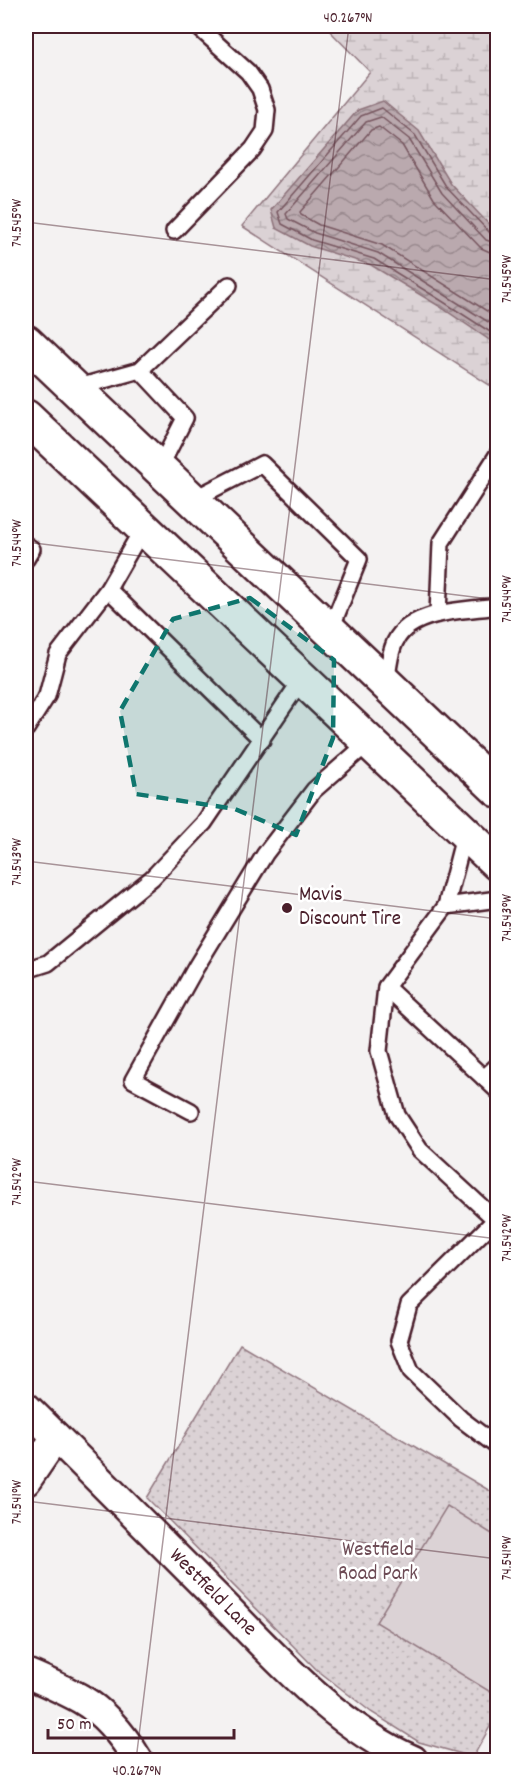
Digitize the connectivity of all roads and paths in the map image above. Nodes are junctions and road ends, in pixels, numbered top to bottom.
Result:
1 (197, 26) edge
2 (174, 231) dead end
3 (229, 285) dead end
4 (26, 344) edge
5 (140, 370) junction
6 (75, 388) junction
7 (26, 417) edge
8 (498, 454) edge
9 (159, 469) junction
10 (192, 500) junction
11 (143, 528) junction
12 (26, 544) edge
13 (26, 559) edge
14 (108, 589) junction
15 (498, 606) edge
16 (438, 614) junction
17 (330, 631) junction
18 (302, 679) junction
19 (386, 684) junction
20 (26, 729) edge
21 (262, 740) junction
22 (369, 742) junction
23 (498, 790) edge
24 (465, 833) junction
25 (498, 864) edge
26 (498, 899) edge
27 (446, 906) junction
28 (26, 970) edge
29 (386, 987) junction
30 (498, 1065) edge
31 (484, 1078) junction
32 (498, 1091) edge
33 (191, 1111) dead end
34 (496, 1221) edge
35 (26, 1407) edge
36 (56, 1437) junction
37 (498, 1447) edge
38 (26, 1481) edge
39 (26, 1673) edge
40 (138, 1761) edge
41 (413, 1761) edge

1 - 2 lane
3 - 5 lane
4 - 6 highway
5 - 6 lane
5 - 9 lane
6 - 9 highway
7 - 11 highway
8 - 16 lane
9 - 10 highway
10 - 17 highway
10 - 17 lane
11 - 14 lane
11 - 18 highway
12 - 13 lane
14 - 20 lane
14 - 21 lane
15 - 16 lane
16 - 19 lane
17 - 19 highway
18 - 21 lane
18 - 22 highway
19 - 23 highway
21 - 28 lane
22 - 24 highway
22 - 33 lane
24 - 25 highway
24 - 27 lane
26 - 27 lane
27 - 29 lane
29 - 31 lane
29 - 34 lane
30 - 31 lane
31 - 32 lane
34 - 37 lane
35 - 36 street, Westfield Lane
36 - 38 street
36 - 41 street, Westfield Lane
39 - 40 street

